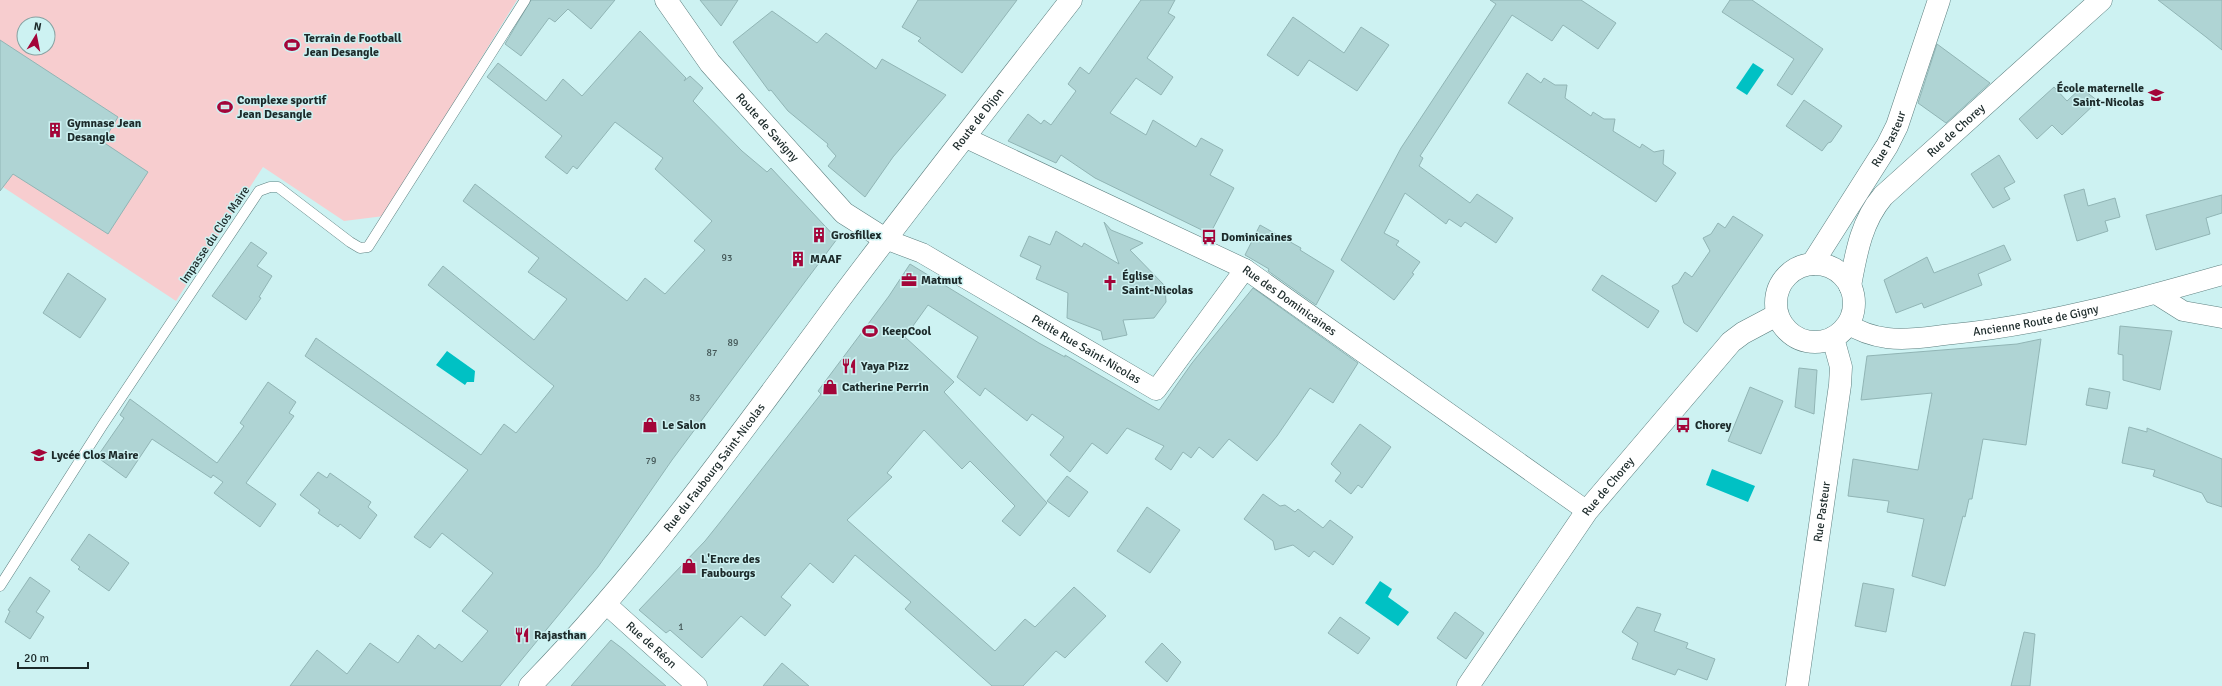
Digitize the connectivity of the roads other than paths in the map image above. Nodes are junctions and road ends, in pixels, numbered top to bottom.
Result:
1 (525, 0) edge
2 (666, 0) edge
3 (1071, 0) edge
4 (1939, 0) edge
5 (2101, 0) edge
6 (964, 137) junction
7 (885, 239) junction
8 (1812, 264) junction
9 (1245, 269) junction
10 (2222, 275) edge
11 (1850, 286) junction
12 (2156, 294) junction
13 (1777, 315) junction
14 (2222, 318) edge
15 (1840, 331) junction
16 (1587, 511) junction
17 (0, 586) edge
18 (606, 604) junction
19 (530, 686) edge
20 (697, 686) edge
21 (1468, 686) edge
22 (1798, 686) edge

1 - 17 lane, Impasse du Clos Maire
2 - 7 street, Route de Savigny
3 - 6 street, Route de Dijon
4 - 8 street, Rue Pasteur
5 - 11 street, Rue de Chorey
6 - 7 street, Route de Dijon
6 - 9 street, Rue des Dominicaines
7 - 9 street, Petite Rue Saint-Nicolas
7 - 18 street, Rue du Faubourg Saint-Nicolas
8 - 11 street
8 - 13 street
9 - 16 street, Rue des Dominicaines
10 - 12 street, Ancienne Route de Gigny
11 - 15 street
12 - 14 street
12 - 15 street, Ancienne Route de Gigny
13 - 15 street
13 - 16 street, Rue de Chorey
15 - 22 street, Rue Pasteur
16 - 21 street, Rue de Chorey
18 - 19 street, Rue du Faubourg Saint-Nicolas
18 - 20 street, Rue de Réon

